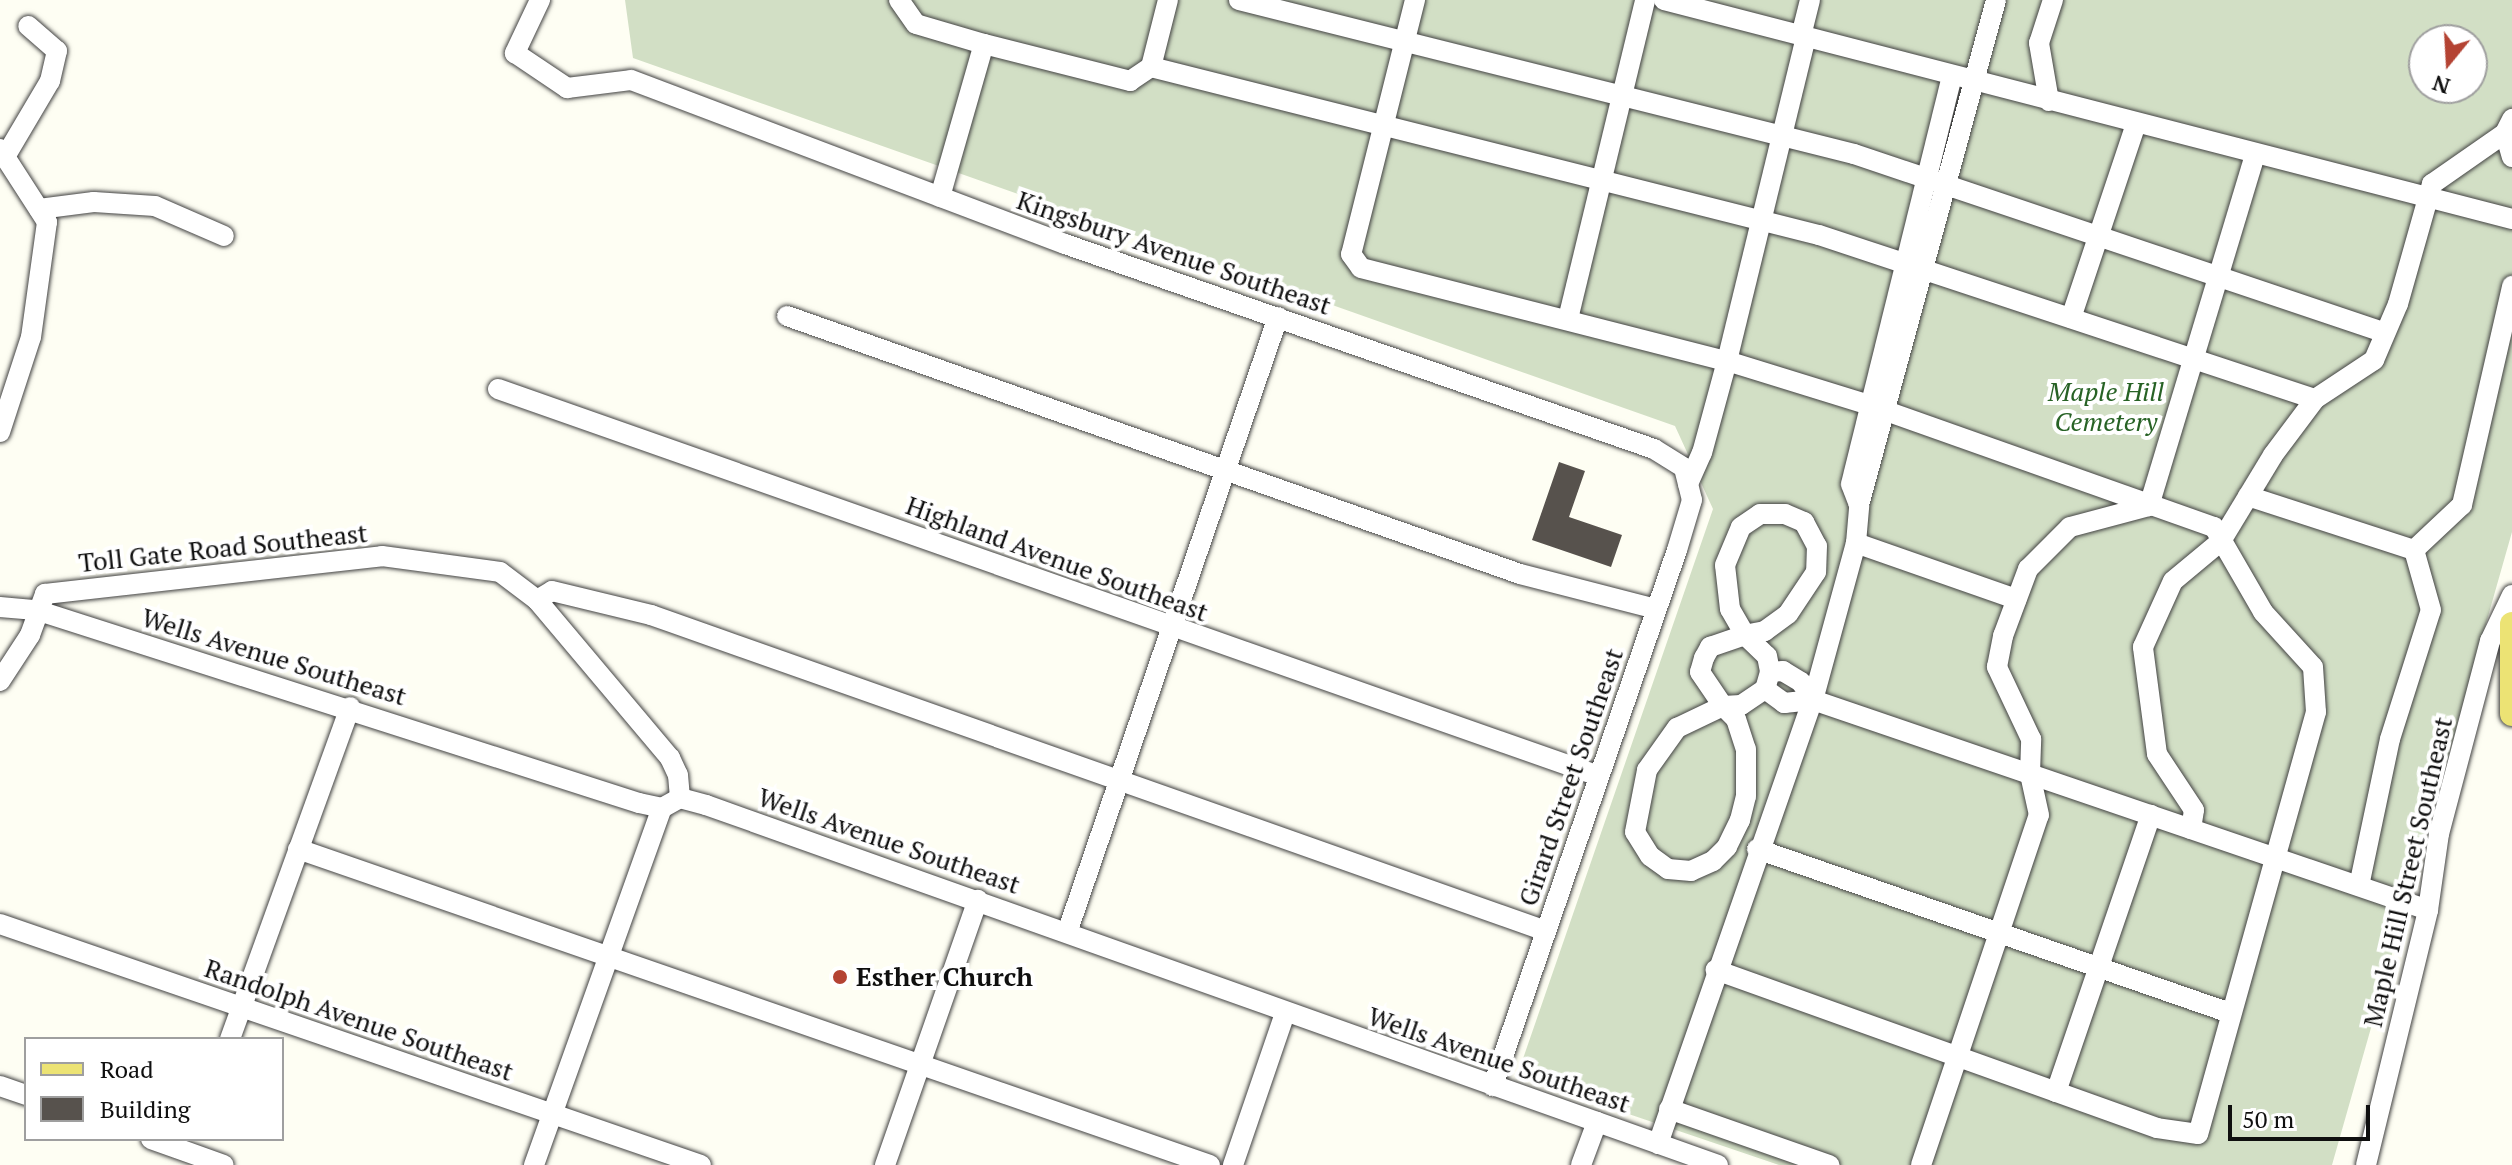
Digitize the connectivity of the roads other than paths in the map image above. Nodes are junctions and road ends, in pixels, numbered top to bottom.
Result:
1 (540, 0) edge
2 (899, 0) edge
3 (1168, 0) edge
4 (1239, 0) edge
5 (1415, 0) edge
6 (1645, 0) edge
7 (1664, 0) edge
8 (1810, 0) edge
9 (1996, 0) edge
10 (2053, 0) edge
11 (28, 26) dead end
12 (1803, 36) junction
13 (1404, 41) junction
14 (984, 44) junction
15 (1151, 67) junction
16 (1952, 76) junction
17 (1973, 79) junction
18 (1621, 98) junction
19 (2049, 101) junction
20 (1384, 122) junction
21 (2136, 124) junction
22 (2508, 126) edge
23 (1783, 139) junction
24 (3, 153) edge
25 (2255, 154) junction
26 (2512, 157) edge
27 (1600, 181) junction
28 (1937, 181) junction
29 (2427, 196) junction
30 (940, 197) junction
31 (39, 209) junction
32 (2512, 219) edge
33 (1762, 222) junction
34 (224, 236) dead end
35 (2097, 236) junction
36 (1915, 265) junction
37 (2221, 278) junction
38 (2512, 286) edge
39 (787, 316) dead end
40 (1278, 317) junction
41 (2071, 318) junction
42 (1568, 319) junction
43 (2383, 332) junction
44 (2195, 359) junction
45 (1727, 361) junction
46 (498, 389) dead end
47 (2315, 399) junction
48 (1878, 409) junction
49 (0, 432) edge
50 (1225, 470) junction
51 (1688, 484) junction
52 (2248, 496) junction
53 (2149, 506) junction
54 (2221, 541) junction
55 (1856, 543) junction
56 (2414, 550) junction
57 (2512, 595) edge
58 (2016, 599) junction
59 (537, 600) junction
60 (0, 607) edge
61 (1656, 609) junction
62 (36, 610) junction
63 (2512, 624) edge
64 (1171, 627) junction
65 (1745, 635) junction
66 (0, 681) edge
67 (1768, 681) junction
68 (1813, 700) junction
69 (1723, 706) junction
70 (350, 707) junction
71 (2512, 714) edge
72 (2030, 774) junction
73 (1599, 776) junction
74 (1118, 782) junction
75 (671, 803) junction
76 (2151, 815) junction
77 (2191, 829) junction
78 (298, 849) junction
79 (1757, 849) junction
80 (2277, 858) junction
81 (2359, 886) junction
82 (978, 900) junction
83 (2428, 910) junction
84 (0, 924) edge
85 (1068, 930) junction
86 (1546, 931) junction
87 (1998, 932) junction
88 (608, 956) junction
89 (2098, 967) junction
90 (1715, 970) junction
91 (242, 1007) junction
92 (1285, 1013) junction
93 (2230, 1013) junction
94 (231, 1037) edge
95 (1959, 1057) junction
96 (920, 1064) junction
97 (0, 1086) edge
98 (1493, 1086) junction
99 (2056, 1092) junction
100 (24, 1094) edge
101 (1669, 1109) junction
102 (552, 1114) junction
103 (1597, 1122) junction
104 (157, 1141) edge
105 (1658, 1144) junction
106 (192, 1152) edge
107 (224, 1165) edge
108 (534, 1165) edge
109 (701, 1165) edge
110 (885, 1165) edge
111 (1210, 1165) edge
112 (1233, 1165) edge
113 (1581, 1165) edge
114 (1718, 1165) edge
115 (1829, 1165) edge
116 (1921, 1165) edge
117 (2366, 1165) edge

1 - 30 street, Kingsbury Avenue Southeast
2 - 14 street
3 - 15 street
4 - 13 street
5 - 13 street
6 - 18 street
7 - 12 street
8 - 12 street, Girard Street Southeast
9 - 17 street
10 - 19 street
11 - 24 street
12 - 16 street
12 - 23 street, Girard Street Southeast
13 - 18 street
13 - 20 street
14 - 15 street
14 - 30 street
15 - 20 street
16 - 17 street
16 - 28 street
17 - 19 street
17 - 28 street
18 - 23 street
18 - 27 street
19 - 21 street
20 - 27 street
20 - 42 street
21 - 25 street
21 - 35 street
22 - 26 street
22 - 29 street
23 - 28 street
23 - 33 street, Girard Street Southeast
24 - 31 street
25 - 29 street
25 - 37 street
27 - 33 street
27 - 42 street
28 - 35 street
28 - 36 street
29 - 32 street
29 - 43 street
30 - 40 street, Kingsbury Avenue Southeast
31 - 34 street
31 - 49 street
33 - 36 street
33 - 45 street, Girard Street Southeast
35 - 37 street
35 - 41 street
36 - 41 street
36 - 48 street
37 - 43 street
37 - 44 street
38 - 56 street
39 - 50 street
40 - 50 street
40 - 51 street, Kingsbury Avenue Southeast
41 - 44 street
42 - 45 street
43 - 47 street
44 - 47 street
44 - 53 street
45 - 48 street
45 - 51 street, Girard Street Southeast
46 - 64 street, Highland Avenue Southeast
47 - 52 street
48 - 53 street
48 - 55 street
50 - 61 street
50 - 64 street
51 - 61 street, Girard Street Southeast
52 - 54 street
52 - 56 street
53 - 54 street
53 - 58 street
54 - 77 street
54 - 80 street
55 - 58 street
55 - 68 street
56 - 81 street
57 - 83 street, Maple Hill Street Southeast
58 - 72 street
59 - 62 street, Toll Gate Road Southeast
59 - 74 street
59 - 75 street, Toll Gate Road Southeast
60 - 62 street
61 - 73 street, Girard Street Southeast
62 - 66 street
62 - 70 street, Wells Avenue Southeast
63 - 71 main road
64 - 73 street, Highland Avenue Southeast
64 - 74 street
65 - 65 street
65 - 67 street
65 - 69 street
67 - 68 street
67 - 69 street
68 - 72 street
68 - 79 street
69 - 69 street
70 - 75 street, Wells Avenue Southeast
70 - 78 street
72 - 76 street
72 - 87 street
73 - 86 street, Girard Street Southeast
74 - 85 street
74 - 86 street
75 - 82 street, Wells Avenue Southeast
75 - 88 street
76 - 77 street
76 - 89 street
77 - 80 street
78 - 88 street
78 - 91 street
79 - 87 street
79 - 90 street
80 - 81 street
80 - 93 street
81 - 83 street
82 - 85 street, Wells Avenue Southeast
82 - 96 street
83 - 117 street, Maple Hill Street Southeast
84 - 91 street, Randolph Avenue Southeast
85 - 92 street, Wells Avenue Southeast
86 - 98 street, Girard Street Southeast
87 - 89 street
87 - 95 street
88 - 96 street
88 - 102 street
89 - 93 street
89 - 99 street
90 - 95 street
90 - 101 street
91 - 94 street
91 - 102 street, Randolph Avenue Southeast
92 - 98 street, Wells Avenue Southeast
92 - 112 street
93 - 99 street
95 - 99 street
95 - 116 street
96 - 110 street
96 - 111 street
97 - 100 street
98 - 103 street, Wells Avenue Southeast
101 - 105 street
101 - 115 street
102 - 108 street
102 - 109 street, Randolph Avenue Southeast
103 - 105 street, Wells Avenue Southeast
103 - 113 street
104 - 106 street
105 - 114 street, Wells Avenue Southeast
106 - 107 street

